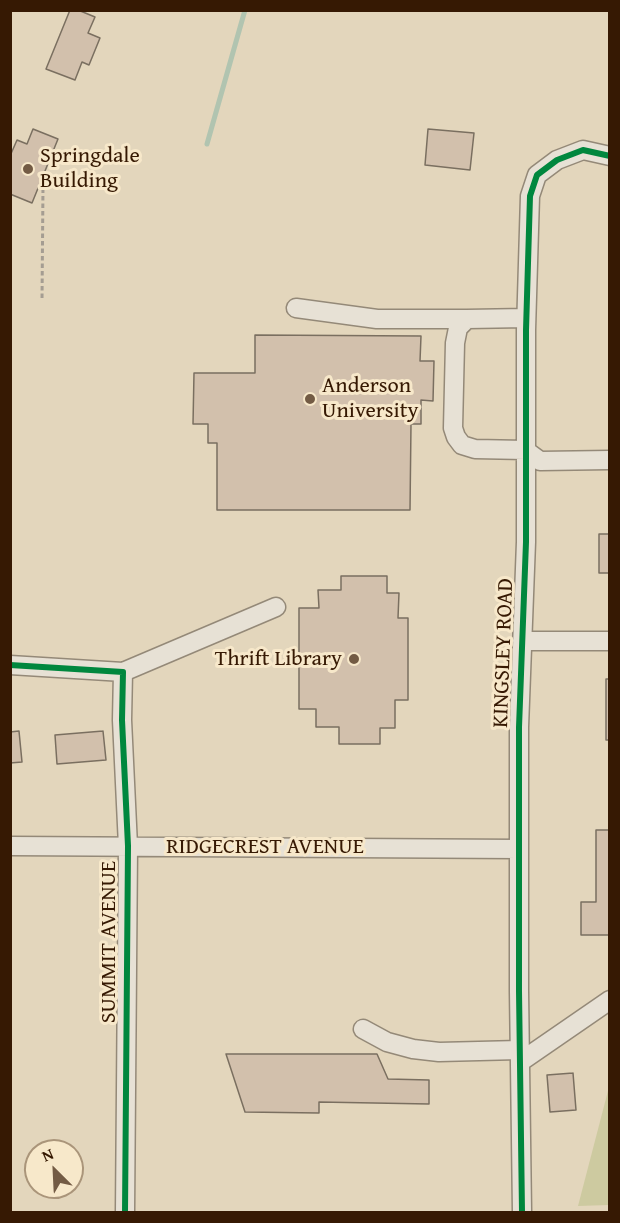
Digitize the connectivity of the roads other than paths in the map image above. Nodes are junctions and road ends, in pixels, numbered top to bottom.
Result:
1 (609, 156) edge
2 (296, 308) dead end
3 (526, 318) junction
4 (467, 319) junction
5 (525, 450) junction
6 (609, 460) edge
7 (276, 607) dead end
8 (522, 641) junction
9 (609, 641) edge
10 (10, 665) edge
11 (123, 672) junction
12 (10, 846) edge
13 (128, 846) junction
14 (519, 849) junction
15 (609, 1000) edge
16 (363, 1029) dead end
17 (519, 1056) junction
18 (125, 1212) edge
19 (522, 1212) edge

1 - 3 street, KINGSLEY ROAD
2 - 4 street
3 - 4 street
3 - 5 street, KINGSLEY ROAD
4 - 5 street
5 - 6 street
5 - 8 street, KINGSLEY ROAD
7 - 11 street
8 - 9 street
8 - 14 street, KINGSLEY ROAD
10 - 11 street
11 - 13 street, SUMMIT AVENUE
12 - 13 street, RIDGECREST AVENUE
13 - 14 street, RIDGECREST AVENUE
13 - 18 street, SUMMIT AVENUE
14 - 17 street, KINGSLEY ROAD
15 - 17 street
16 - 17 street
17 - 19 street, KINGSLEY ROAD

